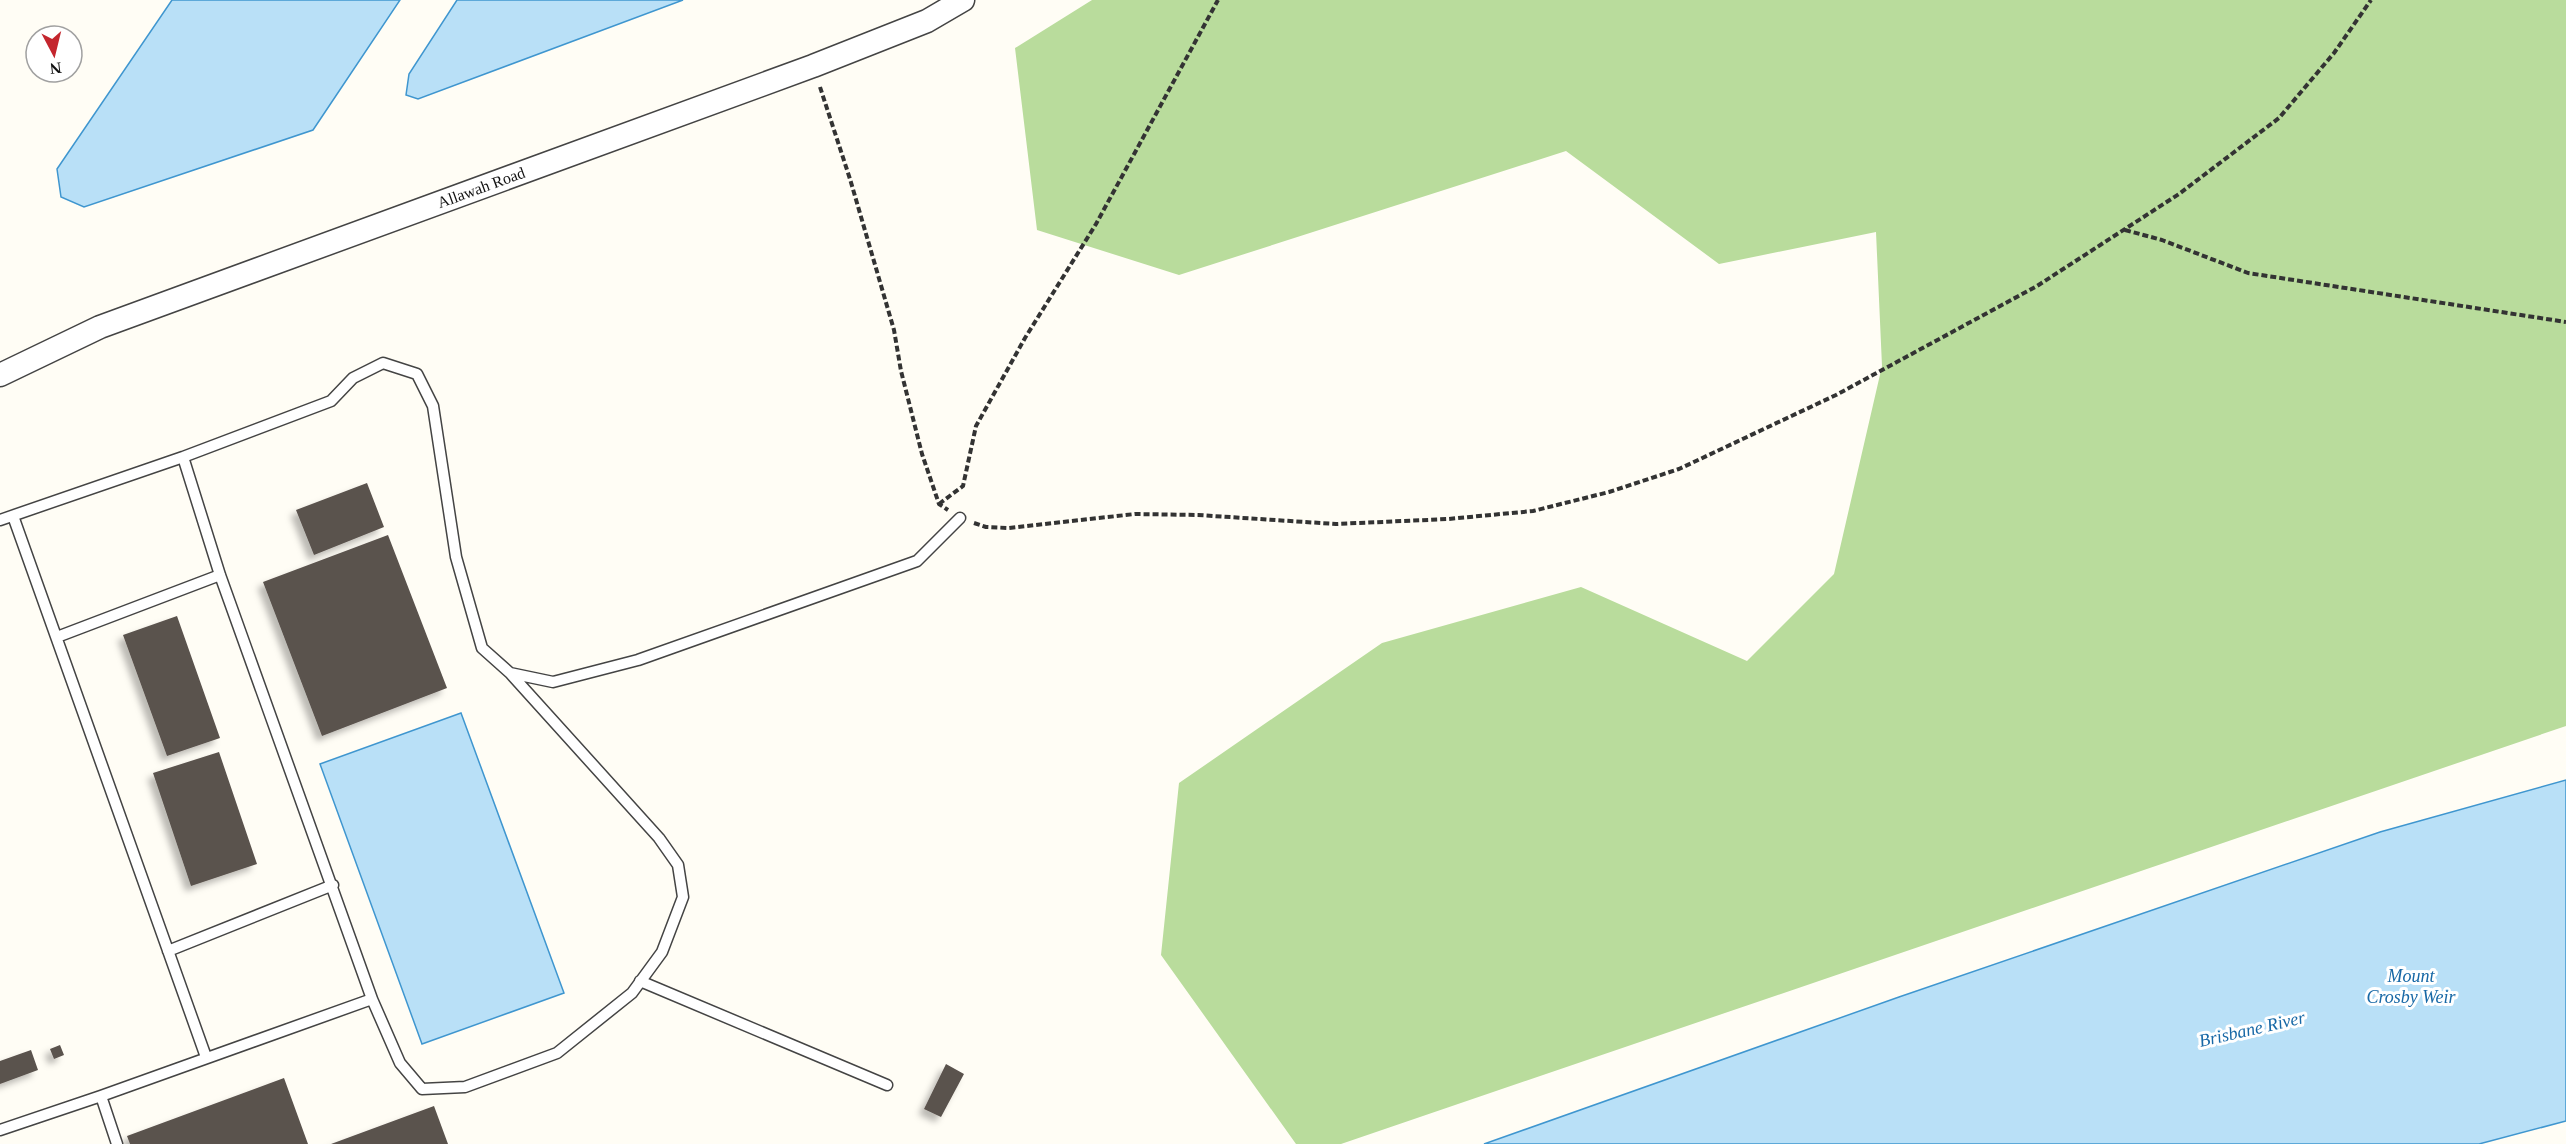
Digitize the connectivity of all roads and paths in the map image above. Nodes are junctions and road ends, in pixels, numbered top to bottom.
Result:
1 (963, 0) edge
2 (1218, 0) edge
3 (2371, 0) edge
4 (813, 66) junction
5 (2124, 229) junction
6 (2566, 322) edge
7 (0, 375) edge
8 (183, 457) junction
9 (939, 504) junction
10 (13, 516) junction
11 (960, 518) junction
12 (0, 520) edge
13 (220, 574) junction
14 (57, 637) junction
15 (510, 674) junction
16 (333, 885) junction
17 (168, 951) junction
18 (640, 981) junction
19 (372, 999) junction
20 (206, 1057) junction
21 (887, 1085) dead end
22 (101, 1096) junction
23 (0, 1130) edge
24 (117, 1144) edge

1 - 4 street, Allawah Road
2 - 9 path
3 - 5 path
4 - 7 street, Allawah Road
4 - 9 path
5 - 6 path
5 - 11 path
8 - 10 lane
8 - 13 lane
8 - 15 lane
9 - 11 path
10 - 12 lane
10 - 14 lane
11 - 15 lane
13 - 14 lane
13 - 16 lane
14 - 17 lane
15 - 18 lane
16 - 17 lane
16 - 19 lane
17 - 20 lane
18 - 19 lane
18 - 21 lane
19 - 20 lane
20 - 22 lane
22 - 23 lane
22 - 24 lane

